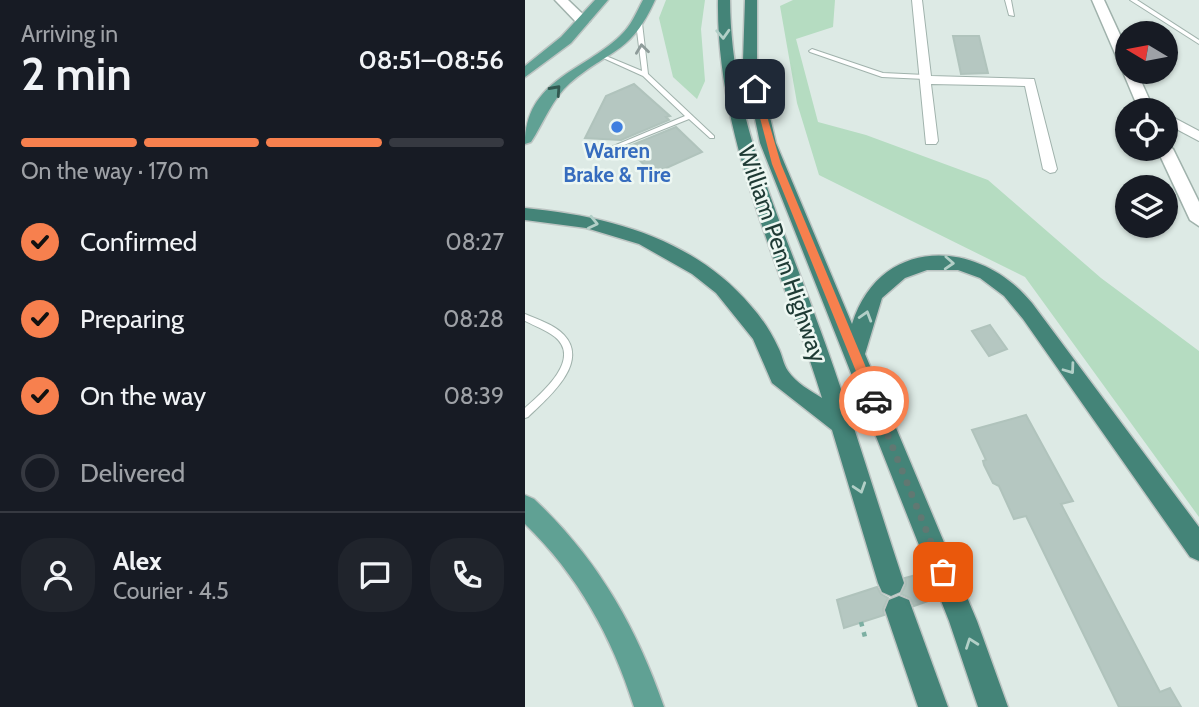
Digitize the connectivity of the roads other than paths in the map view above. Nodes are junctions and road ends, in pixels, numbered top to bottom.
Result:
1 (561, 0) edge
2 (602, 0) edge
3 (649, 0) edge
4 (724, 0) edge
5 (751, 0) edge
6 (917, 0) edge
7 (1007, 0) edge
8 (1098, 0) edge
9 (1133, 0) edge
10 (1011, 15) dead end
11 (583, 21) junction
12 (639, 23) junction
13 (1115, 38) edge
14 (1199, 42) edge
15 (584, 48) junction
16 (812, 51) dead end
17 (525, 73) edge
18 (645, 75) junction
19 (925, 78) junction
20 (690, 116) junction
21 (1178, 125) edge
22 (712, 137) dead end
23 (1199, 137) edge
24 (525, 139) edge
25 (931, 141) dead end
26 (607, 150) dead end
27 (1171, 161) edge
28 (1050, 169) dead end
29 (525, 204) edge
30 (525, 214) edge
31 (553, 216) junction
32 (1199, 220) edge
33 (525, 317) edge
34 (854, 354) junction
35 (525, 414) edge
36 (839, 423) junction
37 (525, 507) edge
38 (1199, 548) edge
39 (891, 583) dead end
40 (899, 610) dead end
41 (649, 707) edge
42 (933, 707) edge
43 (993, 707) edge

1 - 11 street
2 - 11 main road
3 - 12 main road
4 -> 36 highway, William Penn Highway
5 - 34 highway, William Penn Highway
6 - 19 street
7 - 10 lane
8 - 13 street
9 - 14 lane
11 - 15 main road
12 - 15 main road
18 -> 12 lane
15 - 17 main road
15 - 18 lane
24 -> 15 main road
16 - 19 lane
18 - 20 lane
19 - 25 street
19 - 28 street
20 - 22 lane
20 - 26 lane
21 - 23 street
27 - 32 street
29 - 31 highway
30 - 31 highway
31 -> 36 highway
33 - 35 lane
34 -> 38 highway
43 -> 34 highway, William Penn Highway
36 -> 39 highway, William Penn Highway
37 - 41 main road
40 - 42 highway

